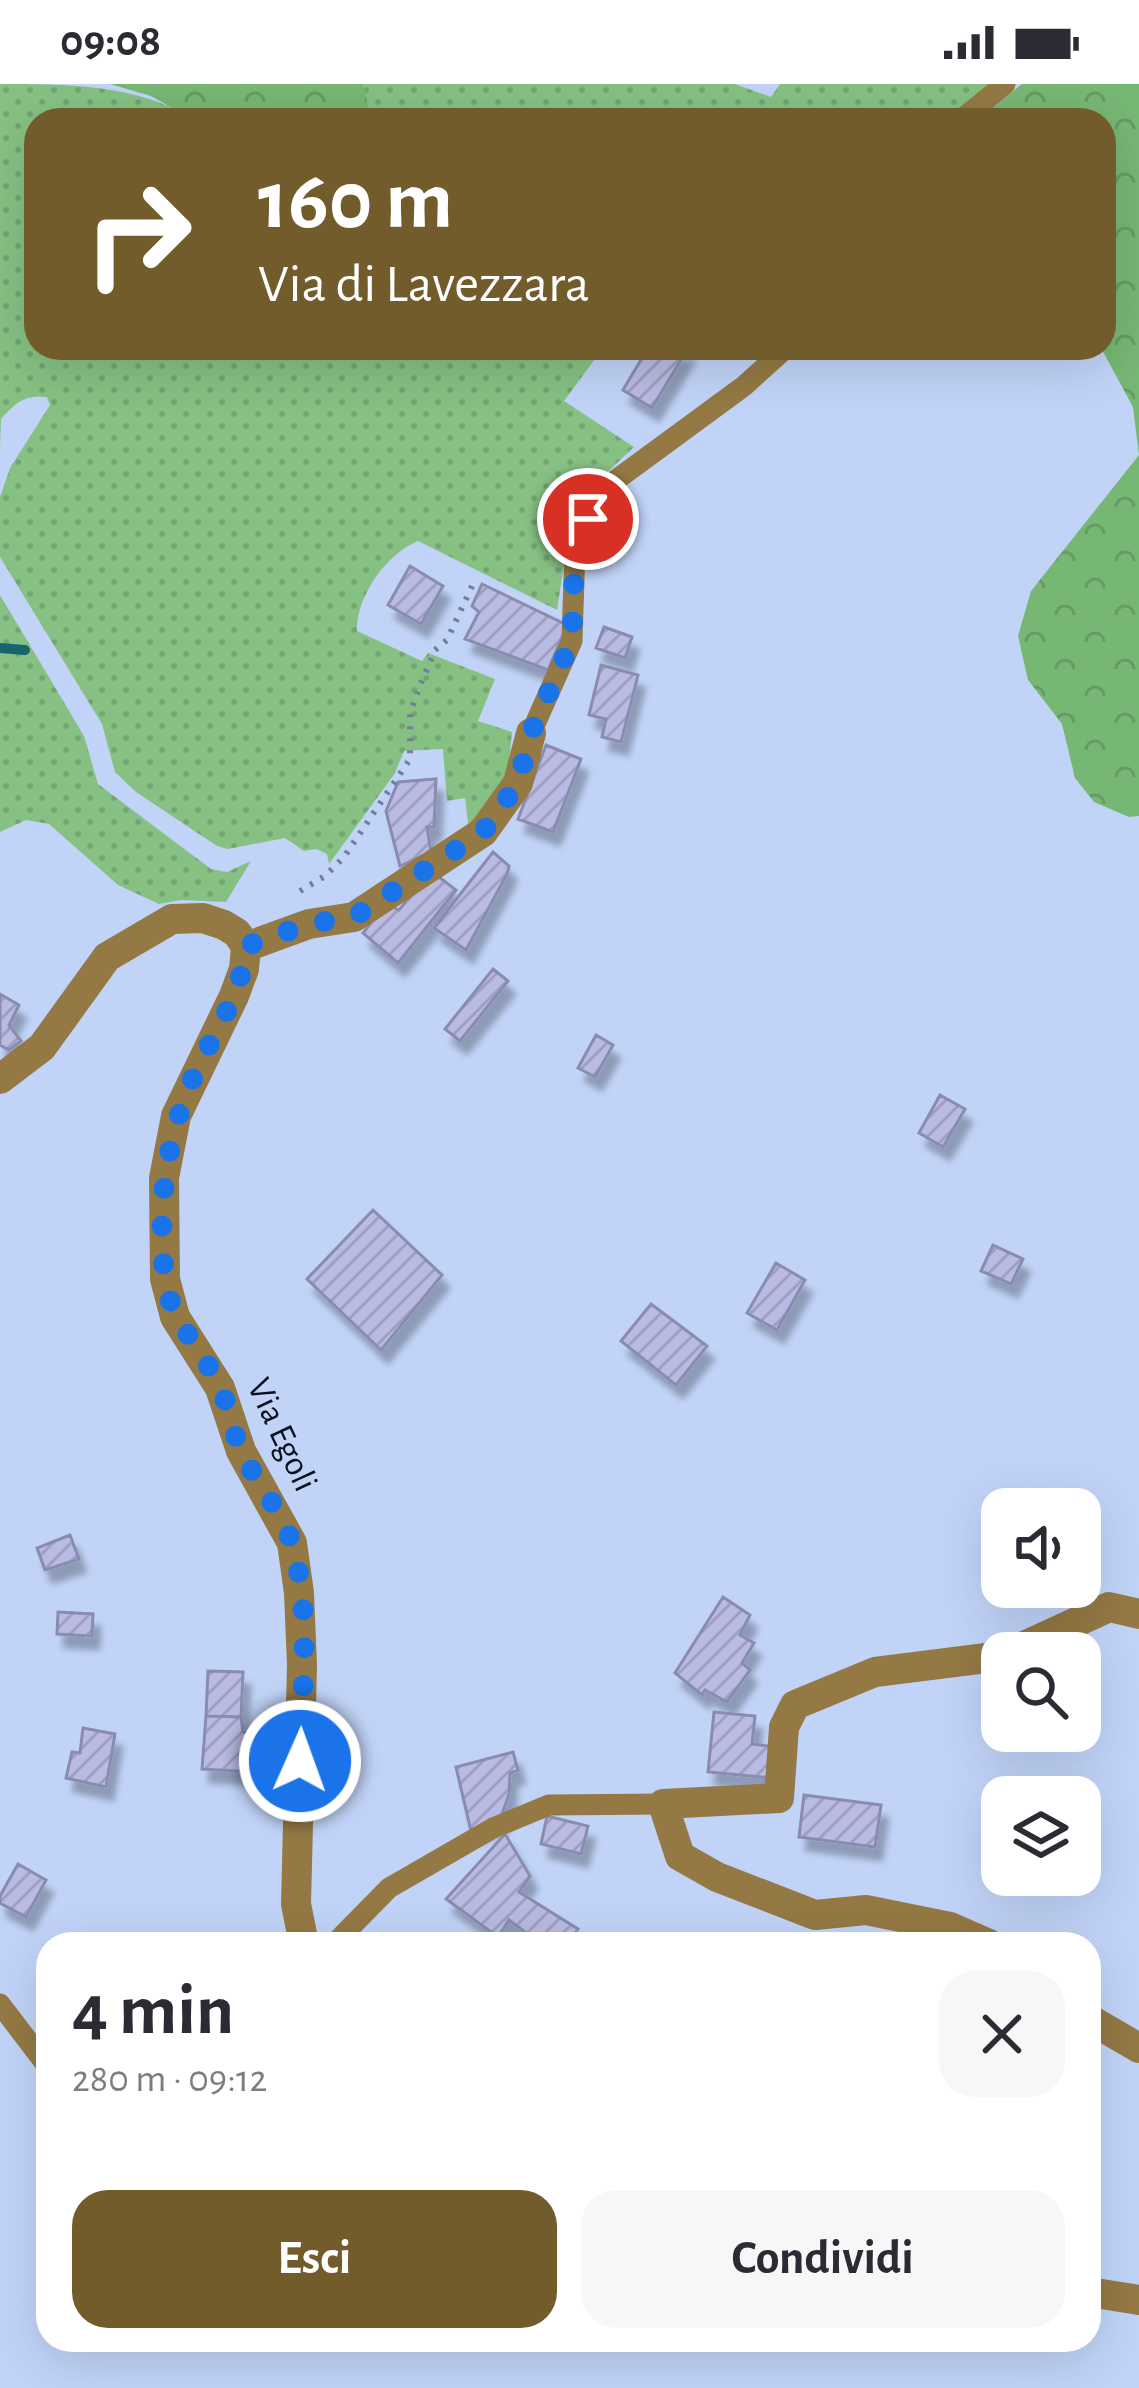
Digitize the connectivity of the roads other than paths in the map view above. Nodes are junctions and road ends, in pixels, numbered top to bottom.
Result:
1 (1005, 84) edge
2 (976, 108) edge
3 (773, 360) edge
4 (531, 733) joint
5 (246, 946) junction
6 (0, 1079) edge
7 (1139, 1615) edge
8 (1055, 1632) edge
9 (981, 1658) edge
10 (663, 1804) junction
11 (302, 1932) edge
12 (346, 1932) edge
13 (961, 1932) edge
14 (0, 2004) edge
15 (1101, 2026) edge
16 (1139, 2048) edge
17 (36, 2051) edge
18 (1101, 2294) edge
19 (1139, 2300) edge

1 - 2 street
3 - 4 street
4 - 5 street
5 - 6 street
5 - 11 street, Via Egoli
7 - 8 street
9 - 10 street
10 - 12 street
10 - 13 street
14 - 17 street
15 - 16 street
18 - 19 street

